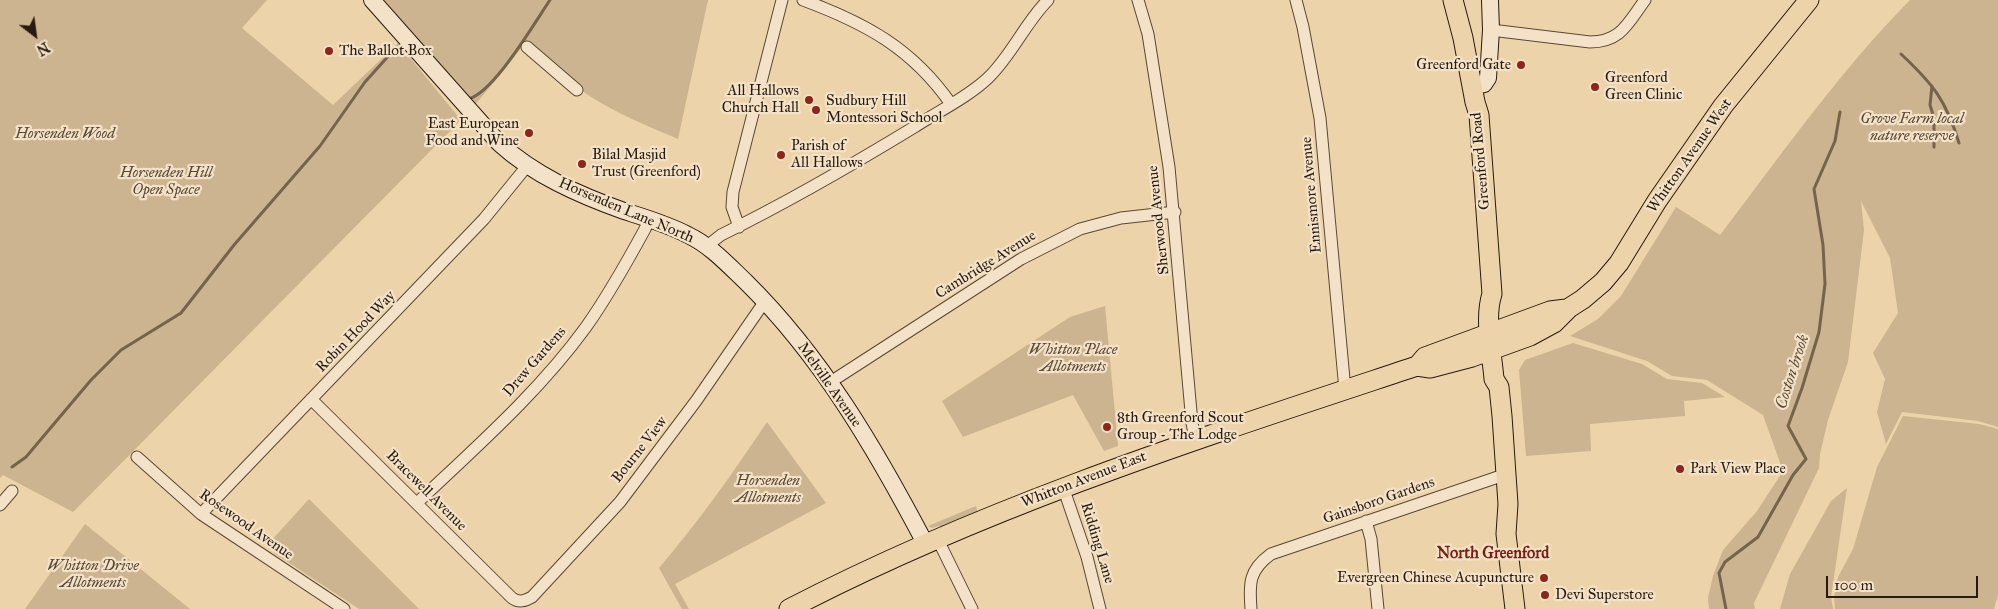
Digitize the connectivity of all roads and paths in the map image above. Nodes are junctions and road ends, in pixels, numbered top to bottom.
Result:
1 (372, 0) edge
2 (782, 0) edge
3 (803, 0) edge
4 (1048, 0) edge
5 (1138, 0) edge
6 (1296, 0) edge
7 (1453, 0) edge
8 (1490, 0) edge
9 (1645, 0) edge
10 (1809, 0) edge
11 (1491, 30) junction
12 (527, 47) dead end
13 (1480, 82) junction
14 (577, 90) dead end
15 (951, 104) junction
16 (527, 166) junction
17 (1174, 212) junction
18 (649, 219) junction
19 (739, 227) junction
20 (707, 246) junction
21 (765, 301) junction
22 (1495, 340) junction
23 (829, 383) junction
24 (1345, 390) junction
25 (311, 399) junction
26 (1195, 439) junction
27 (137, 457) dead end
28 (1506, 476) junction
29 (1063, 487) junction
30 (12, 491) dead end
31 (417, 503) junction
32 (0, 505) edge
33 (201, 514) junction
34 (1366, 522) junction
35 (931, 541) junction
36 (521, 601) joint
37 (344, 609) edge
38 (789, 609) edge
39 (972, 609) edge
40 (1100, 609) edge
41 (1251, 609) edge
42 (1378, 609) edge
43 (1514, 609) edge

1 - 16 street, Horsenden Lane North
2 - 19 street
3 - 15 street
4 - 15 street, Horsenden Lane North
5 - 17 street, Sherwood Avenue
6 - 24 street, Ennismore Avenue
7 - 13 main road, Greenford Road
8 - 11 street
9 - 11 street
10 - 22 main road, Whitton Avenue West
11 - 13 street
12 - 14 street
13 - 22 main road, Greenford Road
15 - 19 street, Horsenden Lane North
16 - 18 street, Horsenden Lane North
16 - 25 street, Robin Hood Way
17 - 23 street, Cambridge Avenue
17 - 26 street, Sherwood Avenue
18 - 20 street, Horsenden Lane North
18 - 31 street, Drew Gardens
19 - 20 street, Horsenden Lane North
20 - 21 street, Melville Avenue
21 - 23 street, Melville Avenue
21 - 36 street, Bourne View
22 - 24 main road, Whitton Avenue East
22 - 28 main road, Greenford Road
23 - 35 street, Melville Avenue
24 - 26 main road, Whitton Avenue East
25 - 31 street, Bracewell Avenue
25 - 33 street, Robin Hood Way
26 - 29 main road, Whitton Avenue East
27 - 33 street, Rosewood Avenue
28 - 34 street, Gainsboro Gardens
28 - 43 main road, Greenford Road
29 - 35 main road, Whitton Avenue East
29 - 40 street, Ridding Lane
30 - 32 street
31 - 36 street, Bracewell Avenue
33 - 37 street, Rosewood Avenue
34 - 41 street, Gainsboro Gardens
34 - 42 street
35 - 38 main road, Whitton Avenue East
35 - 39 street

